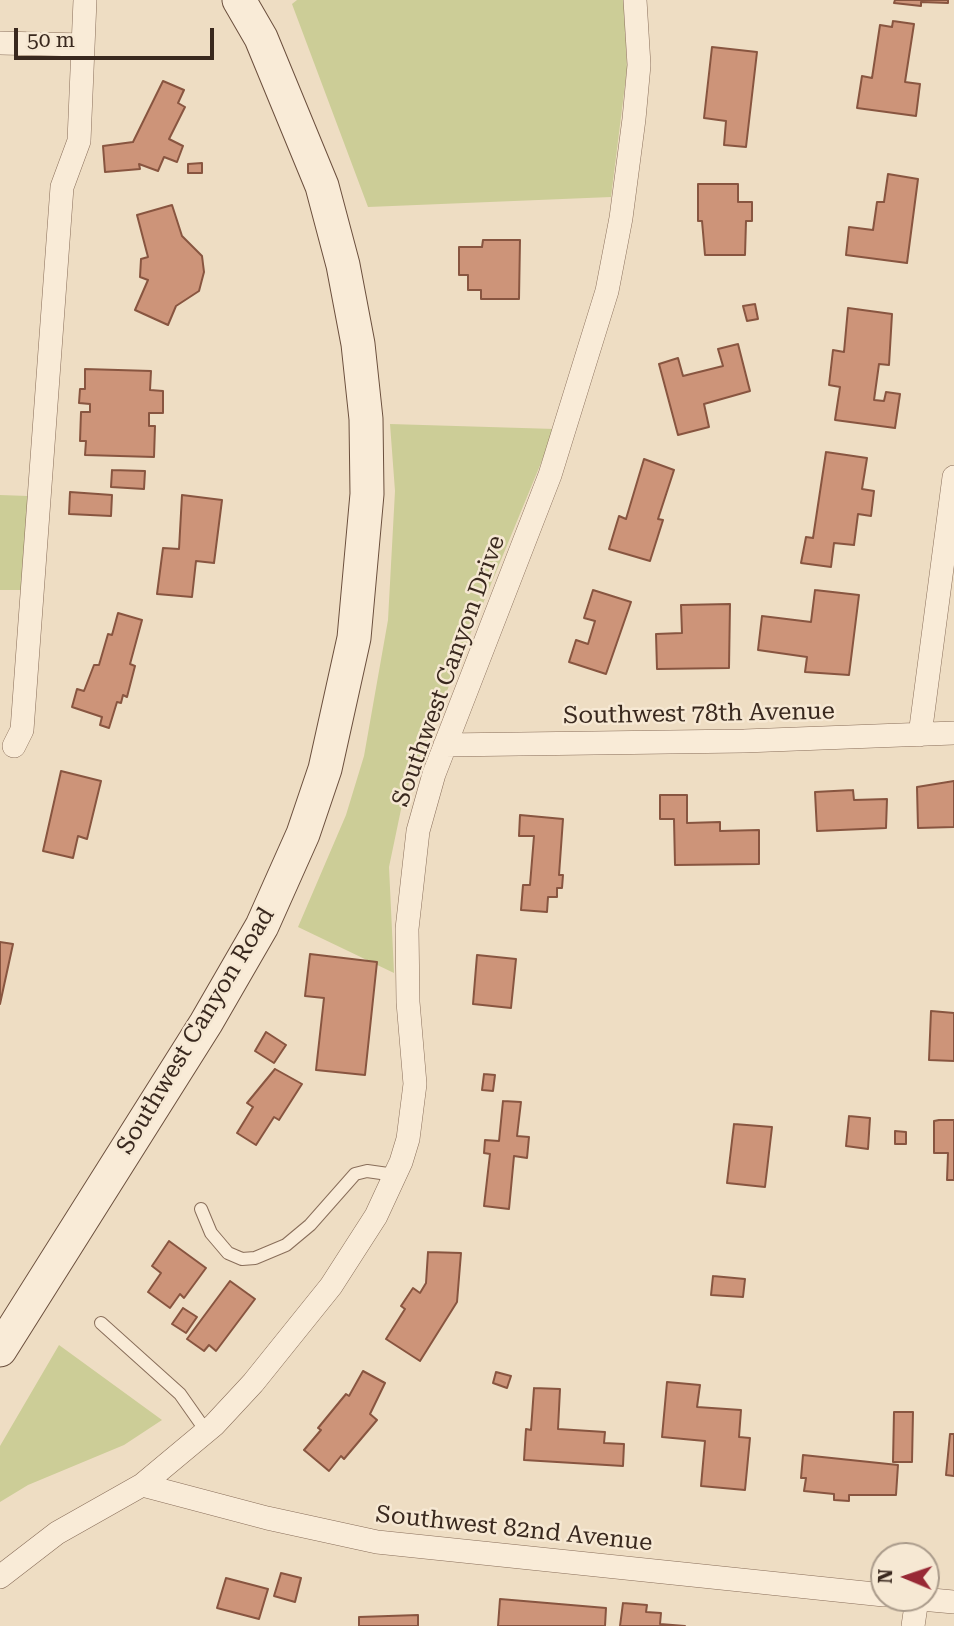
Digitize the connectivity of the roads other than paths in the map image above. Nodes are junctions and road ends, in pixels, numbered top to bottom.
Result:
1 (85, 0) edge
2 (240, 0) edge
3 (635, 0) edge
4 (0, 43) edge
5 (83, 46) junction
6 (954, 477) edge
7 (954, 733) edge
8 (920, 735) junction
9 (446, 745) junction
10 (7, 750) edge
11 (395, 1175) junction
12 (201, 1209) dead end
13 (102, 1323) dead end
14 (0, 1350) edge
15 (206, 1432) junction
16 (142, 1485) junction
17 (0, 1577) edge
18 (870, 1594) edge

1 - 5 street
2 - 14 main road, Southwest Canyon Road
3 - 9 street, Southwest Canyon Drive
4 - 5 street
5 - 10 street
6 - 8 street
7 - 8 street, Southwest 78th Avenue
8 - 9 street, Southwest 78th Avenue
9 - 11 street, Southwest Canyon Drive
11 - 12 lane
11 - 15 street, Southwest Canyon Drive
13 - 15 lane
15 - 16 street, Southwest Canyon Drive
16 - 17 street, Southwest Canyon Drive
16 - 18 street, Southwest 82nd Avenue

